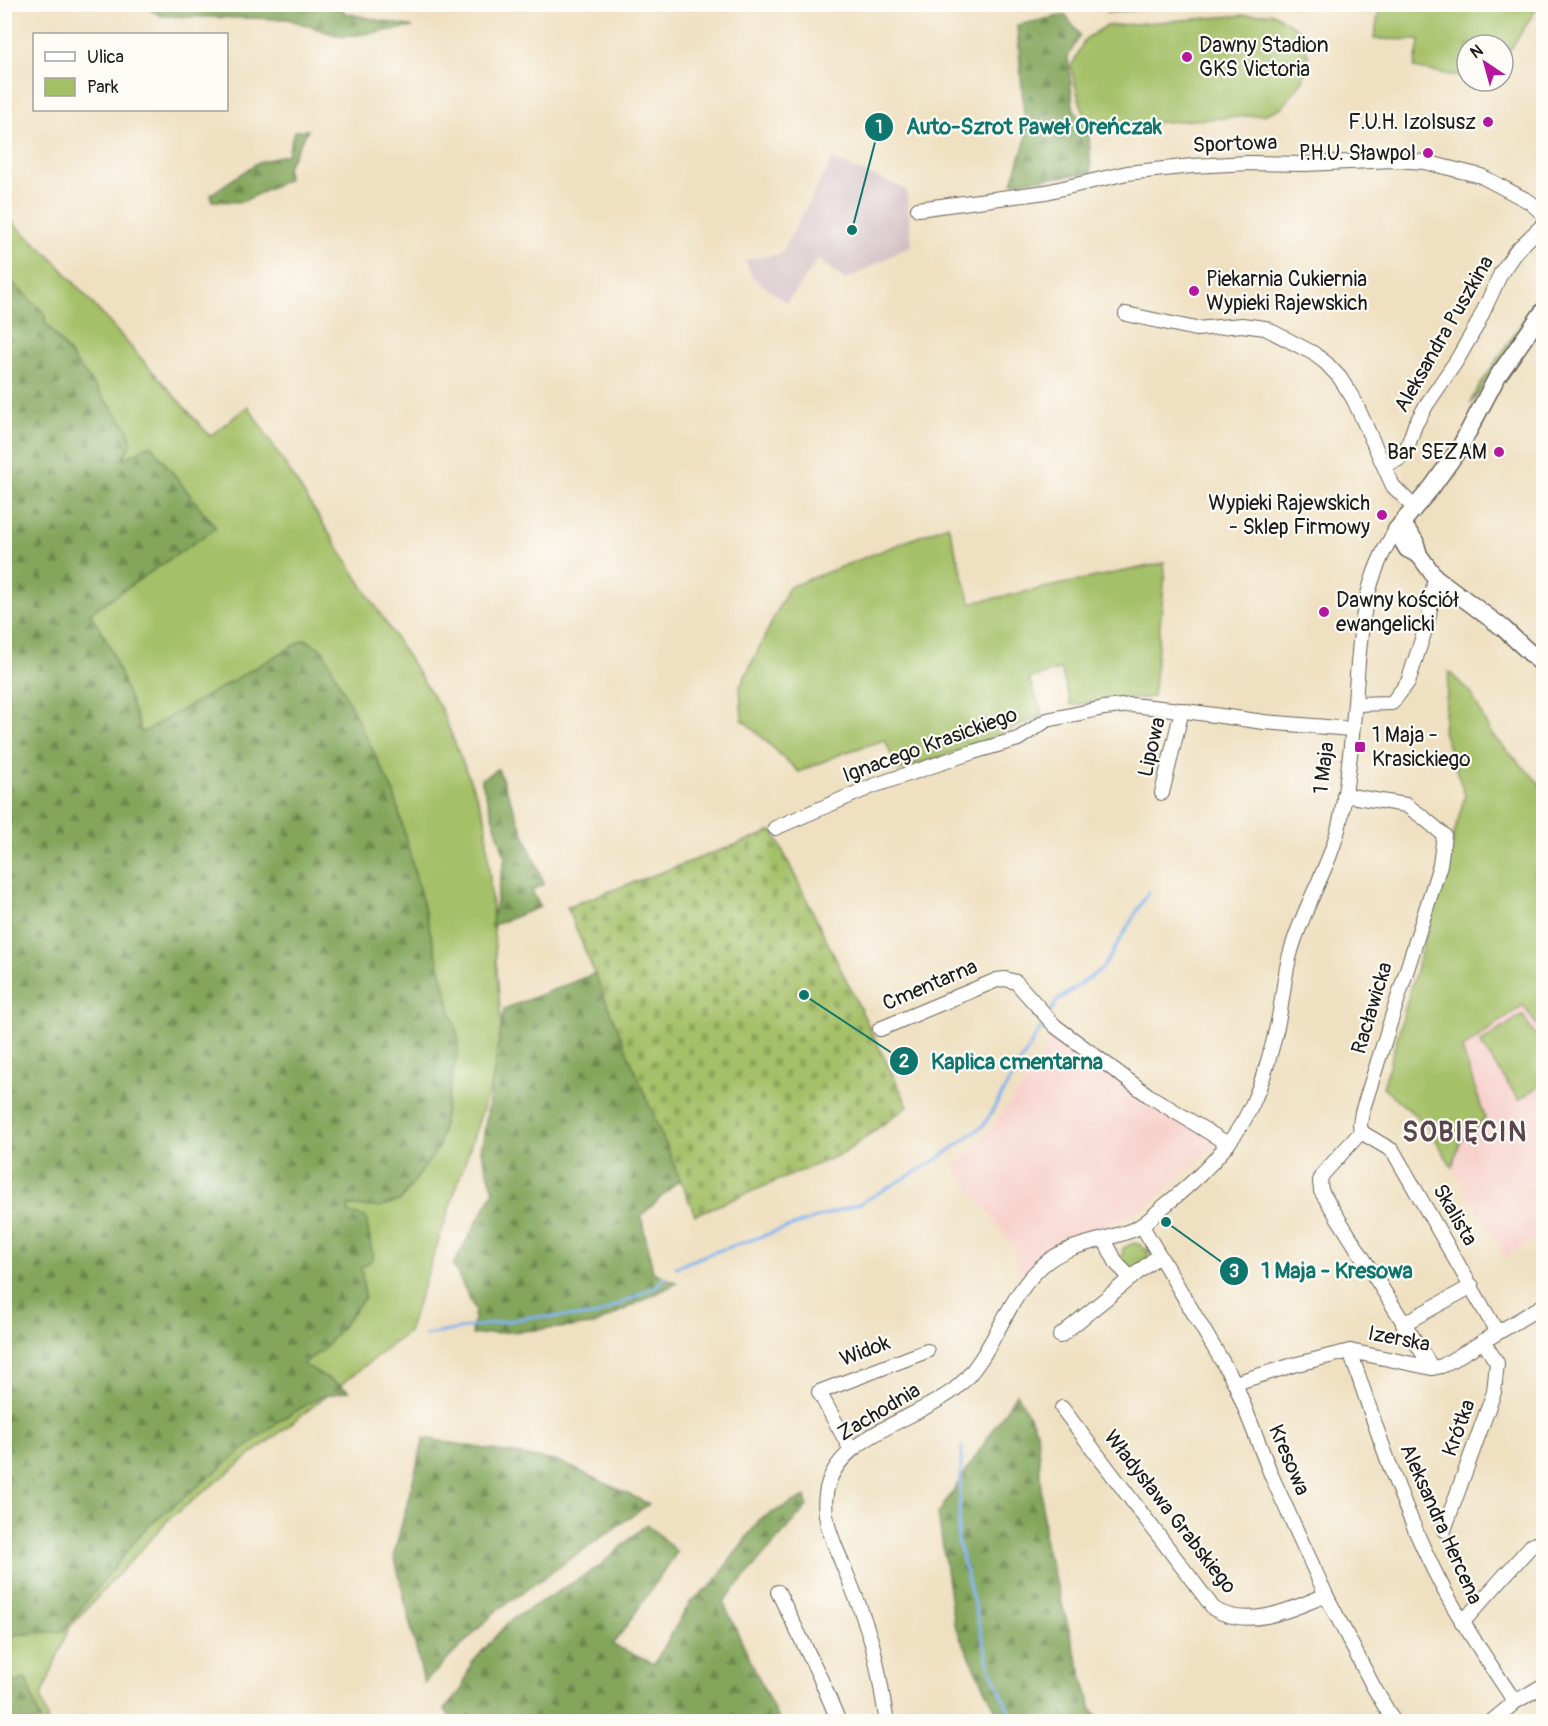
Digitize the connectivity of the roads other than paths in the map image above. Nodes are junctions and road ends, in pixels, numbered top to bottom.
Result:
1 (918, 209) dead end
2 (1544, 215) edge
3 (1544, 224) edge
4 (1544, 310) edge
5 (1126, 314) dead end
6 (1385, 465) junction
7 (1414, 507) junction
8 (1399, 526) junction
9 (1383, 552) junction
10 (1413, 552) junction
11 (1435, 577) junction
12 (1544, 666) edge
13 (1355, 704) junction
14 (1182, 710) junction
15 (1352, 729) junction
16 (1162, 793) dead end
17 (1344, 795) junction
18 (775, 828) dead end
19 (880, 1029) dead end
20 (1361, 1132) junction
21 (1228, 1144) junction
22 (1142, 1226) junction
23 (1104, 1239) junction
24 (1158, 1256) junction
25 (1131, 1278) junction
26 (1472, 1286) junction
27 (1542, 1309) edge
28 (1403, 1324) junction
29 (1497, 1332) junction
30 (1060, 1336) dead end
31 (1483, 1341) junction
32 (927, 1351) dead end
33 (1350, 1351) junction
34 (1432, 1368) junction
35 (1235, 1383) junction
36 (1062, 1408) dead end
37 (851, 1450) junction
38 (1444, 1530) dead end
39 (1544, 1540) edge
40 (778, 1592) dead end
41 (1326, 1595) junction
42 (1462, 1623) junction
43 (1544, 1685) edge
44 (1373, 1686) junction
45 (1515, 1702) junction
46 (839, 1722) edge
47 (887, 1722) edge
48 (1383, 1722) edge
49 (1394, 1722) edge
50 (1491, 1722) edge

1 - 2 street, Sportowa
3 - 6 street, Aleksandra Puszkina
4 - 7 main road, 1 Maja
5 - 6 street
6 - 7 street
7 - 8 main road, 1 Maja
8 - 9 street, 1 Maja
8 - 10 main road
9 - 10 street
9 - 13 street, 1 Maja
10 - 11 main road
11 - 12 main road
11 - 13 street
13 - 15 street, 1 Maja
14 - 15 street, Ignacego Krasickiego
14 - 16 street, Lipowa
14 - 18 street, Ignacego Krasickiego
15 - 17 street, 1 Maja
17 - 20 street, Racławicka
17 - 21 street, 1 Maja
19 - 21 street, Cmentarna
20 - 26 street, Skalista
20 - 28 street
21 - 22 street, 1 Maja
22 - 23 street, Zachodnia
22 - 24 street, Kresowa
23 - 25 street
23 - 37 street, Zachodnia
24 - 25 street
24 - 35 street, Kresowa
25 - 30 street
26 - 28 street
26 - 29 street, Skalista
27 - 29 street, Izerska
28 - 34 street
29 - 31 street, Izerska
31 - 34 street, Izerska
31 - 38 street, Krótka
32 - 37 street, Widok
33 - 34 street, Izerska
33 - 35 street, Izerska
33 - 42 street, Aleksandra Hercena
35 - 41 street, Kresowa
36 - 41 street, Władysława Grabskiego
37 - 47 street, Zachodnia
39 - 42 street
40 - 46 street
41 - 44 street, Kresowa
42 - 45 street, Aleksandra Hercena
43 - 45 street
44 - 48 street
44 - 49 street
45 - 50 street

